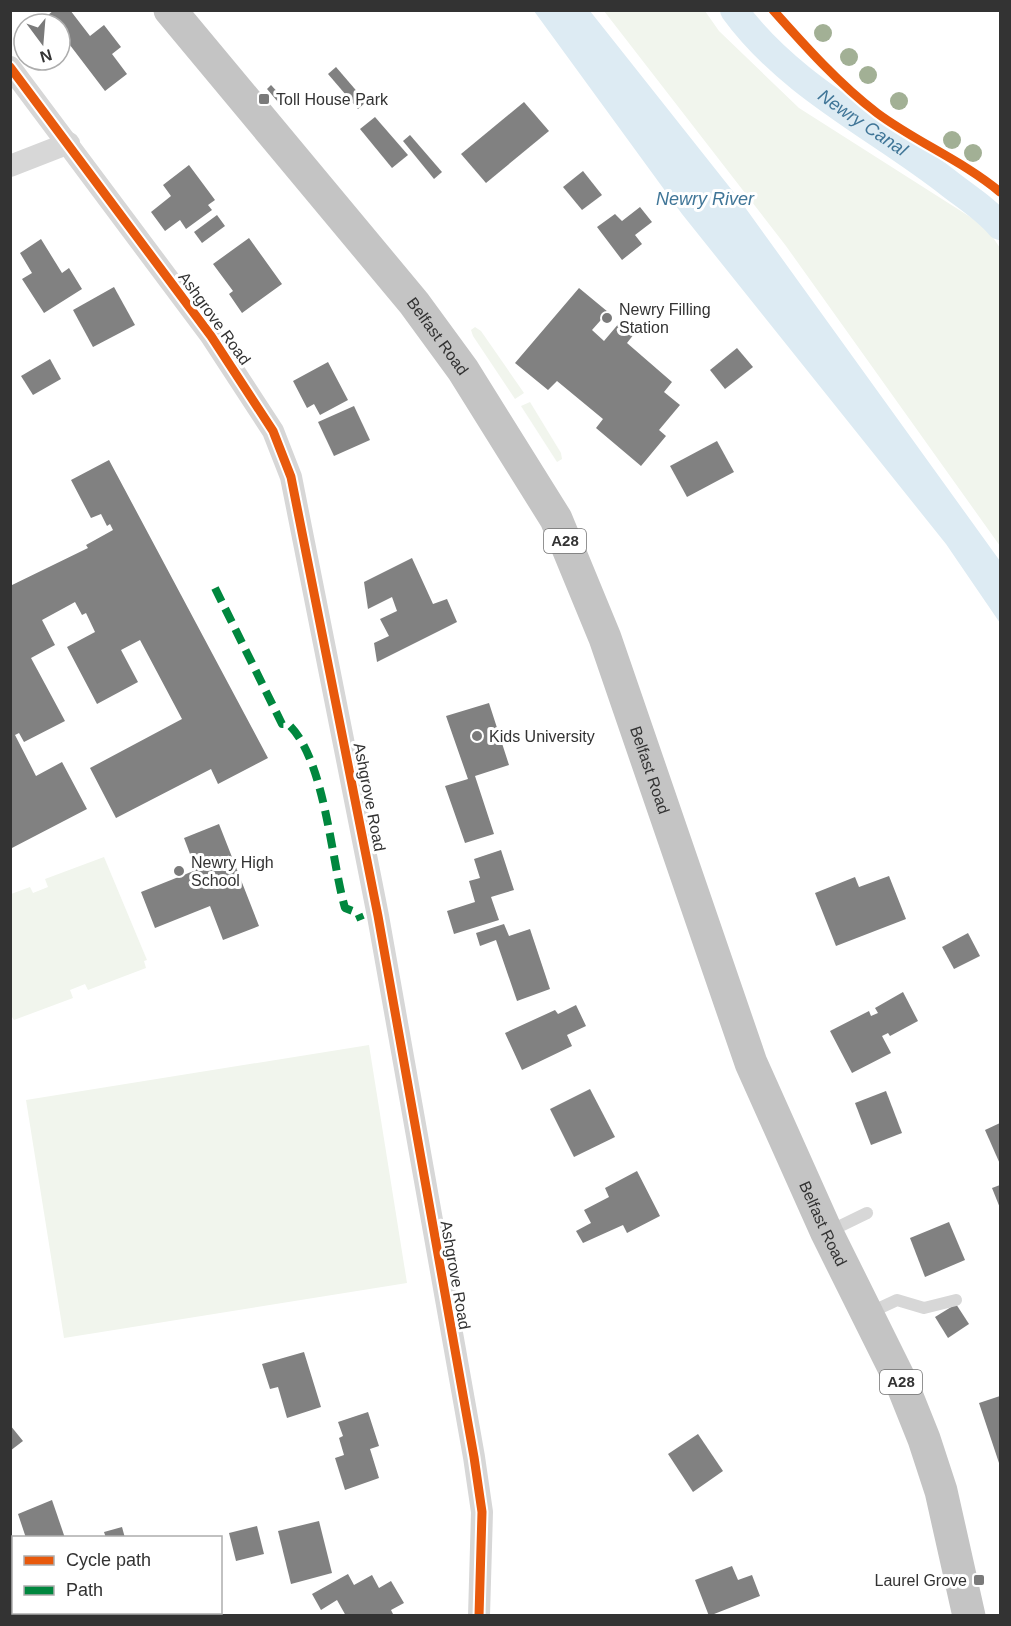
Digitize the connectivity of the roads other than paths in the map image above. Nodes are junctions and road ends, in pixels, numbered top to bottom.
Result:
1 (170, 10) edge
2 (10, 67) edge
3 (69, 143) junction
4 (10, 166) edge
5 (867, 1213) dead end
6 (826, 1233) junction
7 (956, 1300) dead end
8 (868, 1314) junction
9 (479, 1616) edge
10 (969, 1616) edge

1 - 6 highway, Belfast Road / A28
2 - 3 street, Ashgrove Road
3 - 4 street
3 - 9 street, Ashgrove Road
5 - 6 lane
6 - 8 highway, Belfast Road / A28
7 - 8 lane
8 - 10 highway, Belfast Road / A28

